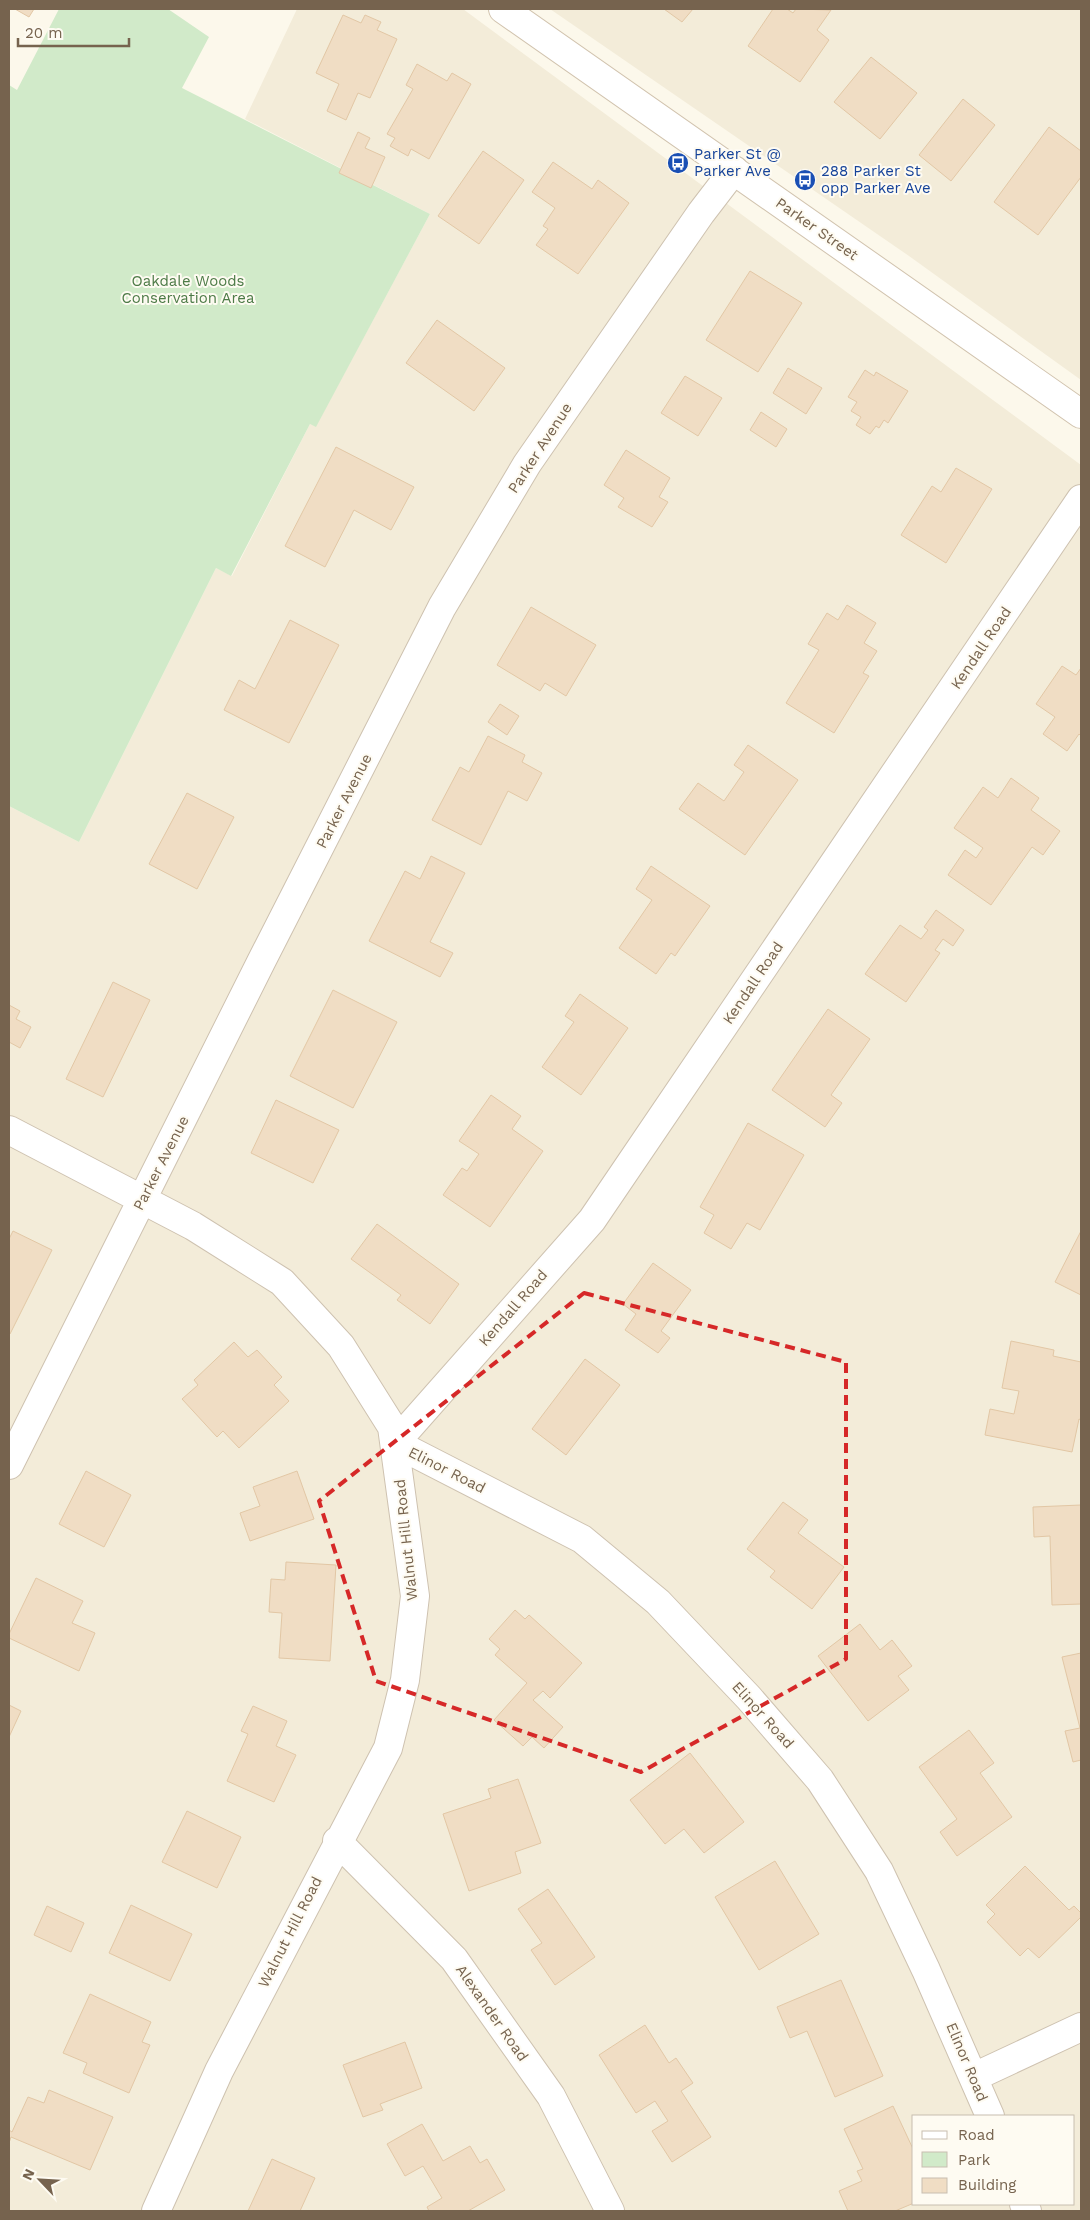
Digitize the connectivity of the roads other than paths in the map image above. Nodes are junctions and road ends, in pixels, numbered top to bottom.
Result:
1 (503, 9) edge
2 (734, 170) junction
3 (1081, 414) edge
4 (1081, 499) edge
5 (9, 1130) edge
6 (143, 1200) junction
7 (394, 1443) junction
8 (9, 1465) edge
9 (337, 1841) junction
10 (1081, 2028) edge
11 (974, 2077) junction
12 (990, 2115) edge
13 (156, 2211) edge
14 (610, 2211) edge

1 - 2 street, Parker Street
2 - 3 street, Parker Street
2 - 6 street, Parker Avenue
4 - 7 street, Kendall Road
5 - 6 street, Walnut Hill Road
6 - 7 street, Walnut Hill Road
6 - 8 street, Parker Avenue
7 - 9 street, Walnut Hill Road
7 - 11 street, Elinor Road
9 - 13 street, Walnut Hill Road
9 - 14 street, Alexander Road
10 - 11 street
11 - 12 street, Elinor Road

